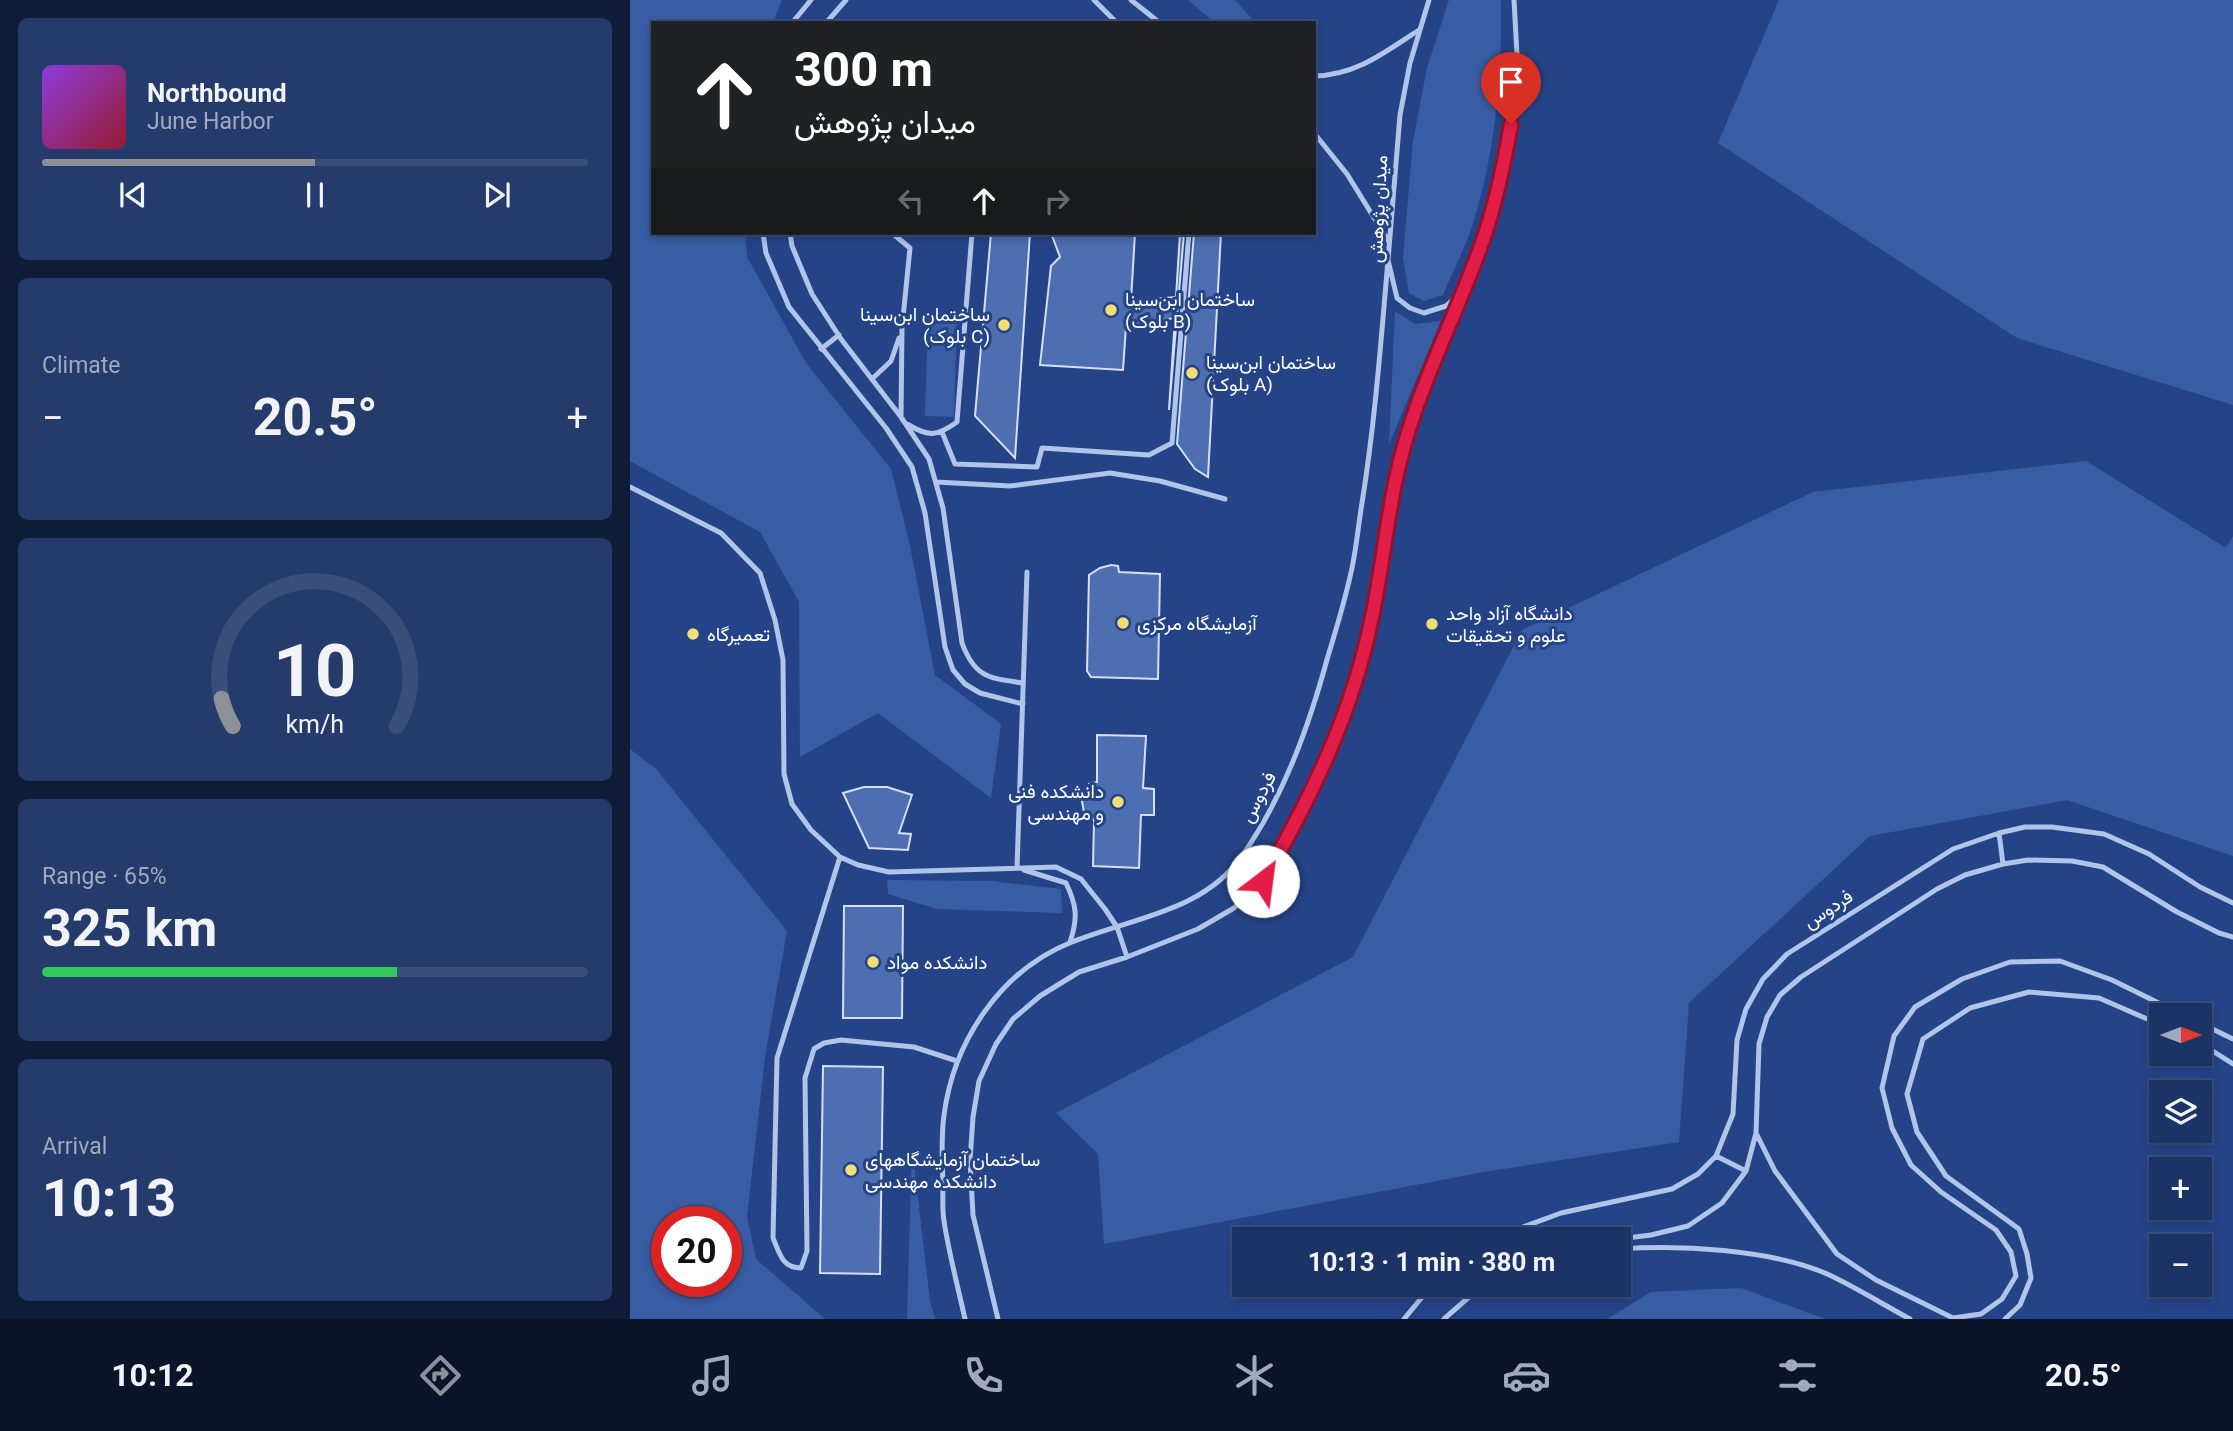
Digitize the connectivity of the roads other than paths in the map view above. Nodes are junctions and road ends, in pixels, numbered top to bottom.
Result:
1 (811, 0) edge
2 (846, 0) edge
3 (1094, 0) edge
4 (1131, 0) edge
5 (1429, 0) edge
6 (1514, 0) edge
7 (794, 21) edge
8 (828, 21) edge
9 (1115, 21) edge
10 (1157, 21) edge
11 (1419, 30) junction
12 (1316, 76) edge
13 (1316, 135) edge
14 (763, 235) edge
15 (790, 235) edge
16 (894, 235) edge
17 (972, 235) edge
18 (1189, 235) edge
19 (1389, 242) junction
20 (1388, 260) junction
21 (1462, 292) junction
22 (902, 328) junction
23 (839, 335) junction
24 (821, 349) junction
25 (872, 379) junction
26 (903, 420) junction
27 (942, 432) junction
28 (1037, 467) junction
29 (1045, 481) junction
30 (936, 482) junction
31 (630, 487) edge
32 (1225, 499) dead end
33 (1027, 572) dead end
34 (1023, 683) junction
35 (1023, 704) junction
36 (1999, 833) junction
37 (840, 857) junction
38 (2003, 864) junction
39 (1017, 868) junction
40 (2233, 903) edge
41 (1117, 928) junction
42 (2233, 937) edge
43 (1070, 942) junction
44 (1127, 957) junction
45 (2159, 1003) edge
46 (2149, 1021) edge
47 (2212, 1029) edge
48 (2233, 1039) edge
49 (2212, 1051) edge
50 (957, 1061) junction
51 (2233, 1064) edge
52 (1756, 1133) junction
53 (1716, 1156) junction
54 (1746, 1171) junction
55 (1523, 1227) edge
56 (1631, 1238) edge
57 (1631, 1248) edge
58 (1422, 1297) edge
59 (1469, 1297) edge
60 (965, 1319) edge
61 (998, 1319) edge
62 (1404, 1319) edge
63 (1444, 1319) edge
64 (1910, 1319) edge
65 (2005, 1319) edge

1 - 7 lane
2 - 8 lane
3 - 9 lane
4 - 10 lane
5 - 11 lane, میدان پژوهش
6 - 21 lane
11 - 12 lane
11 - 19 lane, میدان پژوهش
13 - 19 lane
14 - 24 lane
15 - 23 lane
16 - 22 lane
17 - 27 lane
18 - 28 lane
19 - 20 lane, میدان پژوهش
20 - 21 lane, میدان پژوهش
20 - 41 lane, فردوس
21 - 44 lane
22 - 25 lane
22 - 26 lane
23 - 24 lane
23 - 25 lane
24 - 35 lane
25 - 26 lane
26 - 27 lane
26 - 30 lane
27 - 28 lane
28 - 29 lane
29 - 30 lane
29 - 32 lane
30 - 34 lane
31 - 37 lane
33 - 34 lane
34 - 35 lane
35 - 39 lane
36 - 38 lane
36 - 40 lane, فردوس
36 - 53 lane, فردوس
37 - 39 lane
37 - 50 lane
38 - 42 lane
38 - 52 lane
39 - 41 lane
39 - 43 lane
41 - 43 lane, فردوس
41 - 44 lane
43 - 50 lane, فردوس
44 - 61 lane
45 - 52 lane
46 - 65 lane
47 - 48 lane
49 - 51 lane
50 - 60 lane, فردوس
52 - 54 lane
53 - 54 lane
53 - 55 lane, فردوس
54 - 56 lane
57 - 64 lane
58 - 62 lane
59 - 63 lane

